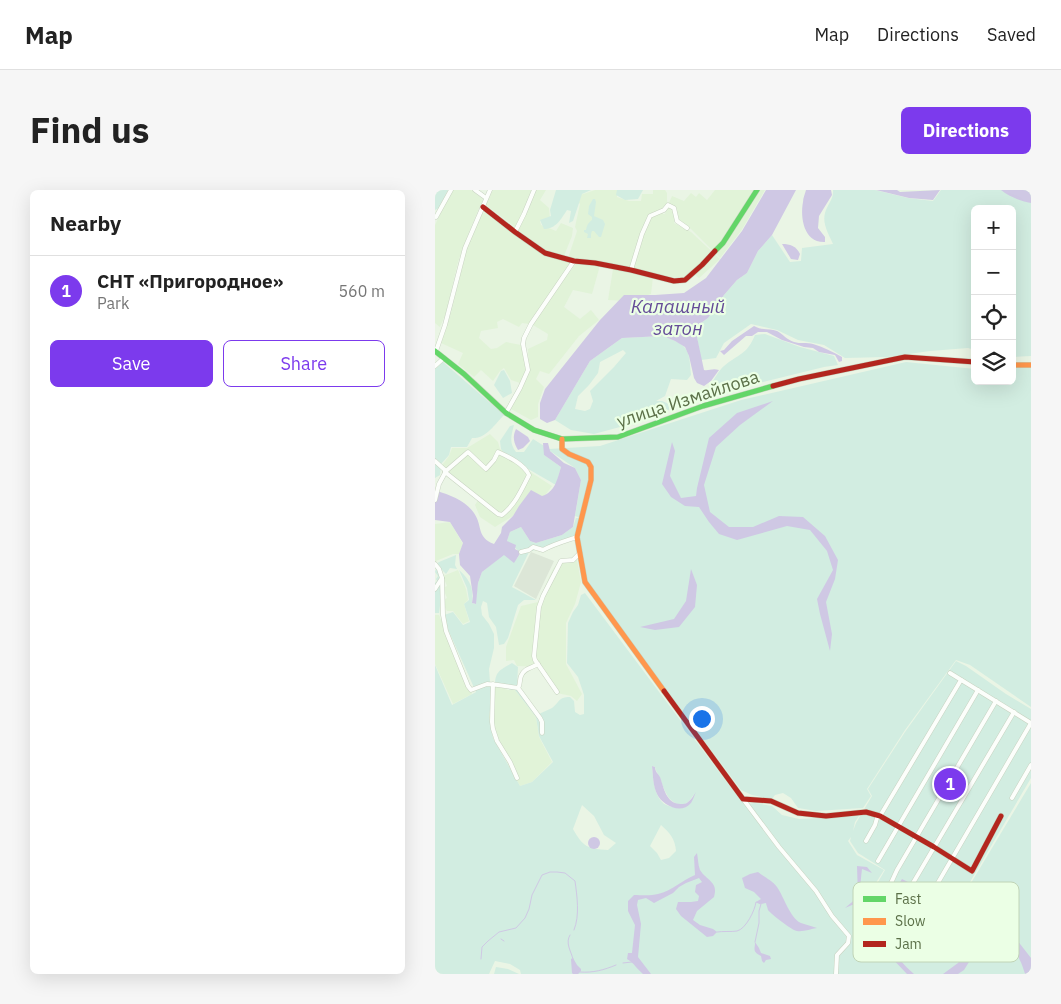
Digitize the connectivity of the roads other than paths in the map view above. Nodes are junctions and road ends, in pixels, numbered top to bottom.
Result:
1 (451, 190) edge
2 (475, 190) edge
3 (490, 190) edge
4 (534, 190) edge
5 (757, 190) edge
6 (486, 198) junction
7 (483, 206) junction
8 (436, 217) edge
9 (687, 228) dead end
10 (515, 232) junction
11 (574, 261) junction
12 (631, 270) junction
13 (435, 351) edge
14 (444, 358) junction
15 (971, 362) edge
16 (1016, 365) edge
17 (1031, 365) edge
18 (435, 366) edge
19 (506, 413) junction
20 (562, 439) junction
21 (435, 461) edge
22 (446, 472) junction
23 (437, 485) edge
24 (435, 500) edge
25 (577, 537) junction
26 (521, 552) dead end
27 (580, 553) junction
28 (435, 564) edge
29 (443, 578) junction
30 (435, 589) edge
31 (538, 664) junction
32 (950, 673) dead end
33 (961, 680) junction
34 (493, 684) junction
35 (518, 688) junction
36 (979, 690) junction
37 (557, 692) dead end
38 (996, 701) junction
39 (1013, 712) junction
40 (1031, 723) edge
41 (542, 733) dead end
42 (1031, 765) edge
43 (517, 778) dead end
44 (1012, 798) dead end
45 (743, 799) junction
46 (880, 816) junction
47 (1001, 816) dead end
48 (898, 827) junction
49 (916, 837) junction
50 (866, 842) dead end
51 (934, 847) junction
52 (952, 858) junction
53 (877, 861) dead end
54 (891, 882) edge
55 (914, 882) edge
56 (938, 882) edge
57 (836, 974) edge

1 - 8 street
2 - 6 street
3 - 6 street
4 - 10 street
5 - 12 street
6 - 7 street
7 - 10 street
7 - 13 street
9 - 12 street
10 - 11 street
11 - 12 street
11 - 19 street
13 - 14 street, улица Измайлова
14 - 18 street
14 - 19 street, улица Измайлова
15 - 20 street, улица Измайлова
16 - 17 street
19 - 20 street, улица Измайлова
20 - 25 street
21 - 22 street
22 - 22 street
22 - 23 street
23 - 24 street
25 - 26 street
25 - 27 street
27 - 31 street
27 - 45 street
28 - 29 street
29 - 30 street
29 - 34 street
31 - 35 street
31 - 37 street
32 - 33 street
33 - 36 street
33 - 46 street
34 - 35 street
34 - 43 street
35 - 41 street
36 - 38 street
36 - 48 street
38 - 39 street
38 - 49 street
39 - 40 street
39 - 51 street
40 - 52 street
42 - 44 street
45 - 46 street
45 - 57 street
46 - 48 street
46 - 50 street
47 - 52 street
48 - 49 street
48 - 53 street
49 - 51 street
49 - 54 street
51 - 52 street
51 - 55 street
52 - 56 street

